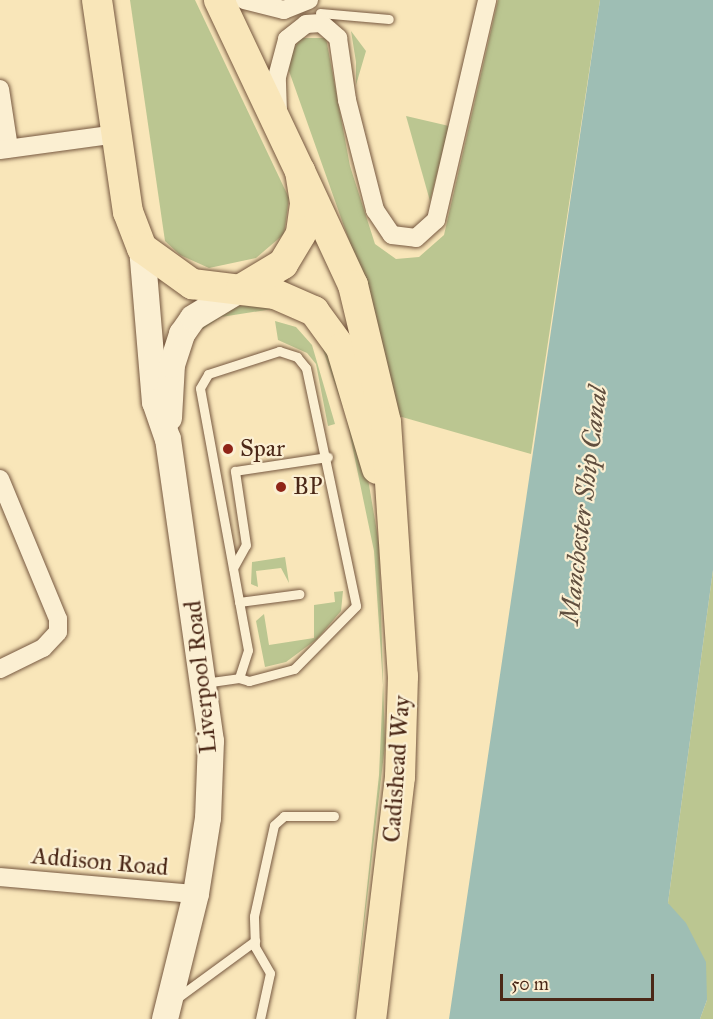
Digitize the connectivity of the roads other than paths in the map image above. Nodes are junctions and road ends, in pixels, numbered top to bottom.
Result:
1 (219, 0) edge
2 (249, 0) edge
3 (487, 0) edge
4 (101, 6) edge
5 (317, 9) edge
6 (389, 18) dead end
7 (0, 89) edge
8 (278, 122) junction
9 (117, 134) junction
10 (4, 149) edge
11 (300, 171) junction
12 (142, 248) junction
13 (241, 289) junction
14 (168, 440) junction
15 (328, 457) junction
16 (0, 479) edge
17 (392, 518) junction
18 (233, 568) junction
19 (299, 594) dead end
20 (239, 602) junction
21 (0, 669) edge
22 (239, 678) junction
23 (204, 683) junction
24 (334, 816) dead end
25 (0, 877) edge
26 (196, 894) junction
27 (255, 941) junction
28 (168, 1011) edge
29 (260, 1019) edge
30 (371, 1019) edge

1 - 8 highway, Cadishead Way
2 - 5 street
3 - 5 street
4 - 9 highway
5 - 6 lane
5 - 8 street
7 - 10 street
8 - 11 highway, Cadishead Way
9 - 10 street
9 - 12 highway
11 - 13 highway
11 - 17 highway, Cadishead Way
12 - 13 highway, Cadishead Way
12 - 14 main road, Liverpool Road
13 - 14 main road, Liverpool Road
13 - 17 highway, Cadishead Way
14 - 23 main road, Liverpool Road
15 - 18 lane
15 - 18 lane
15 - 22 lane
16 - 21 street
17 - 30 highway, Cadishead Way
18 - 20 lane
19 - 20 lane
20 - 22 lane
22 - 23 lane
23 - 26 main road, Liverpool Road
24 - 27 lane
25 - 26 street, Addison Road
26 - 28 main road, Liverpool Road
27 - 28 lane
27 - 29 lane

